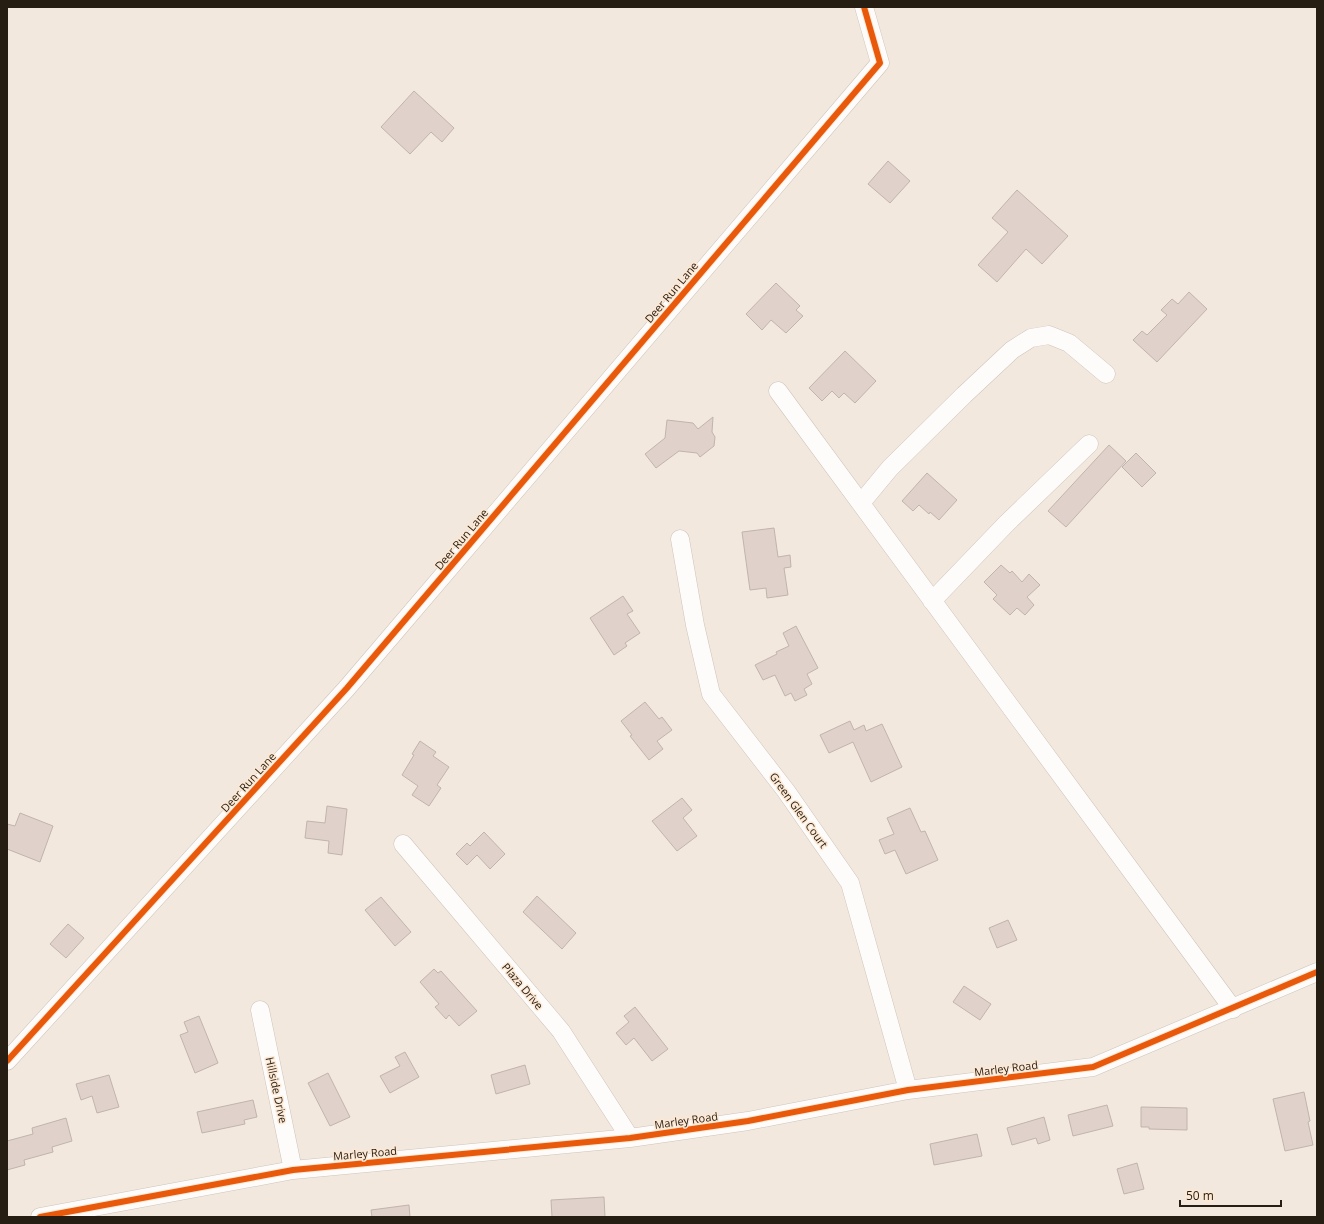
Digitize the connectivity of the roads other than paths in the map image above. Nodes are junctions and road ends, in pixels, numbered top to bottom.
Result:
1 (864, 7) edge
2 (1106, 374) dead end
3 (778, 391) dead end
4 (1089, 444) dead end
5 (861, 504) junction
6 (680, 539) dead end
7 (932, 601) junction
8 (403, 844) dead end
9 (1317, 972) edge
10 (1233, 1009) junction
11 (260, 1010) dead end
12 (7, 1061) edge
13 (908, 1090) junction
14 (630, 1138) junction
15 (294, 1170) junction
16 (40, 1217) edge

1 - 12 street, Deer Run Lane
2 - 5 street
3 - 5 street
4 - 7 street
5 - 7 street
6 - 13 street, Green Glen Court
7 - 10 street
8 - 14 street, Plaza Drive
9 - 10 street, Marley Road
10 - 13 street, Marley Road
11 - 15 street, Hillside Drive
13 - 14 street, Marley Road
14 - 15 street, Marley Road
15 - 16 street, Marley Road

